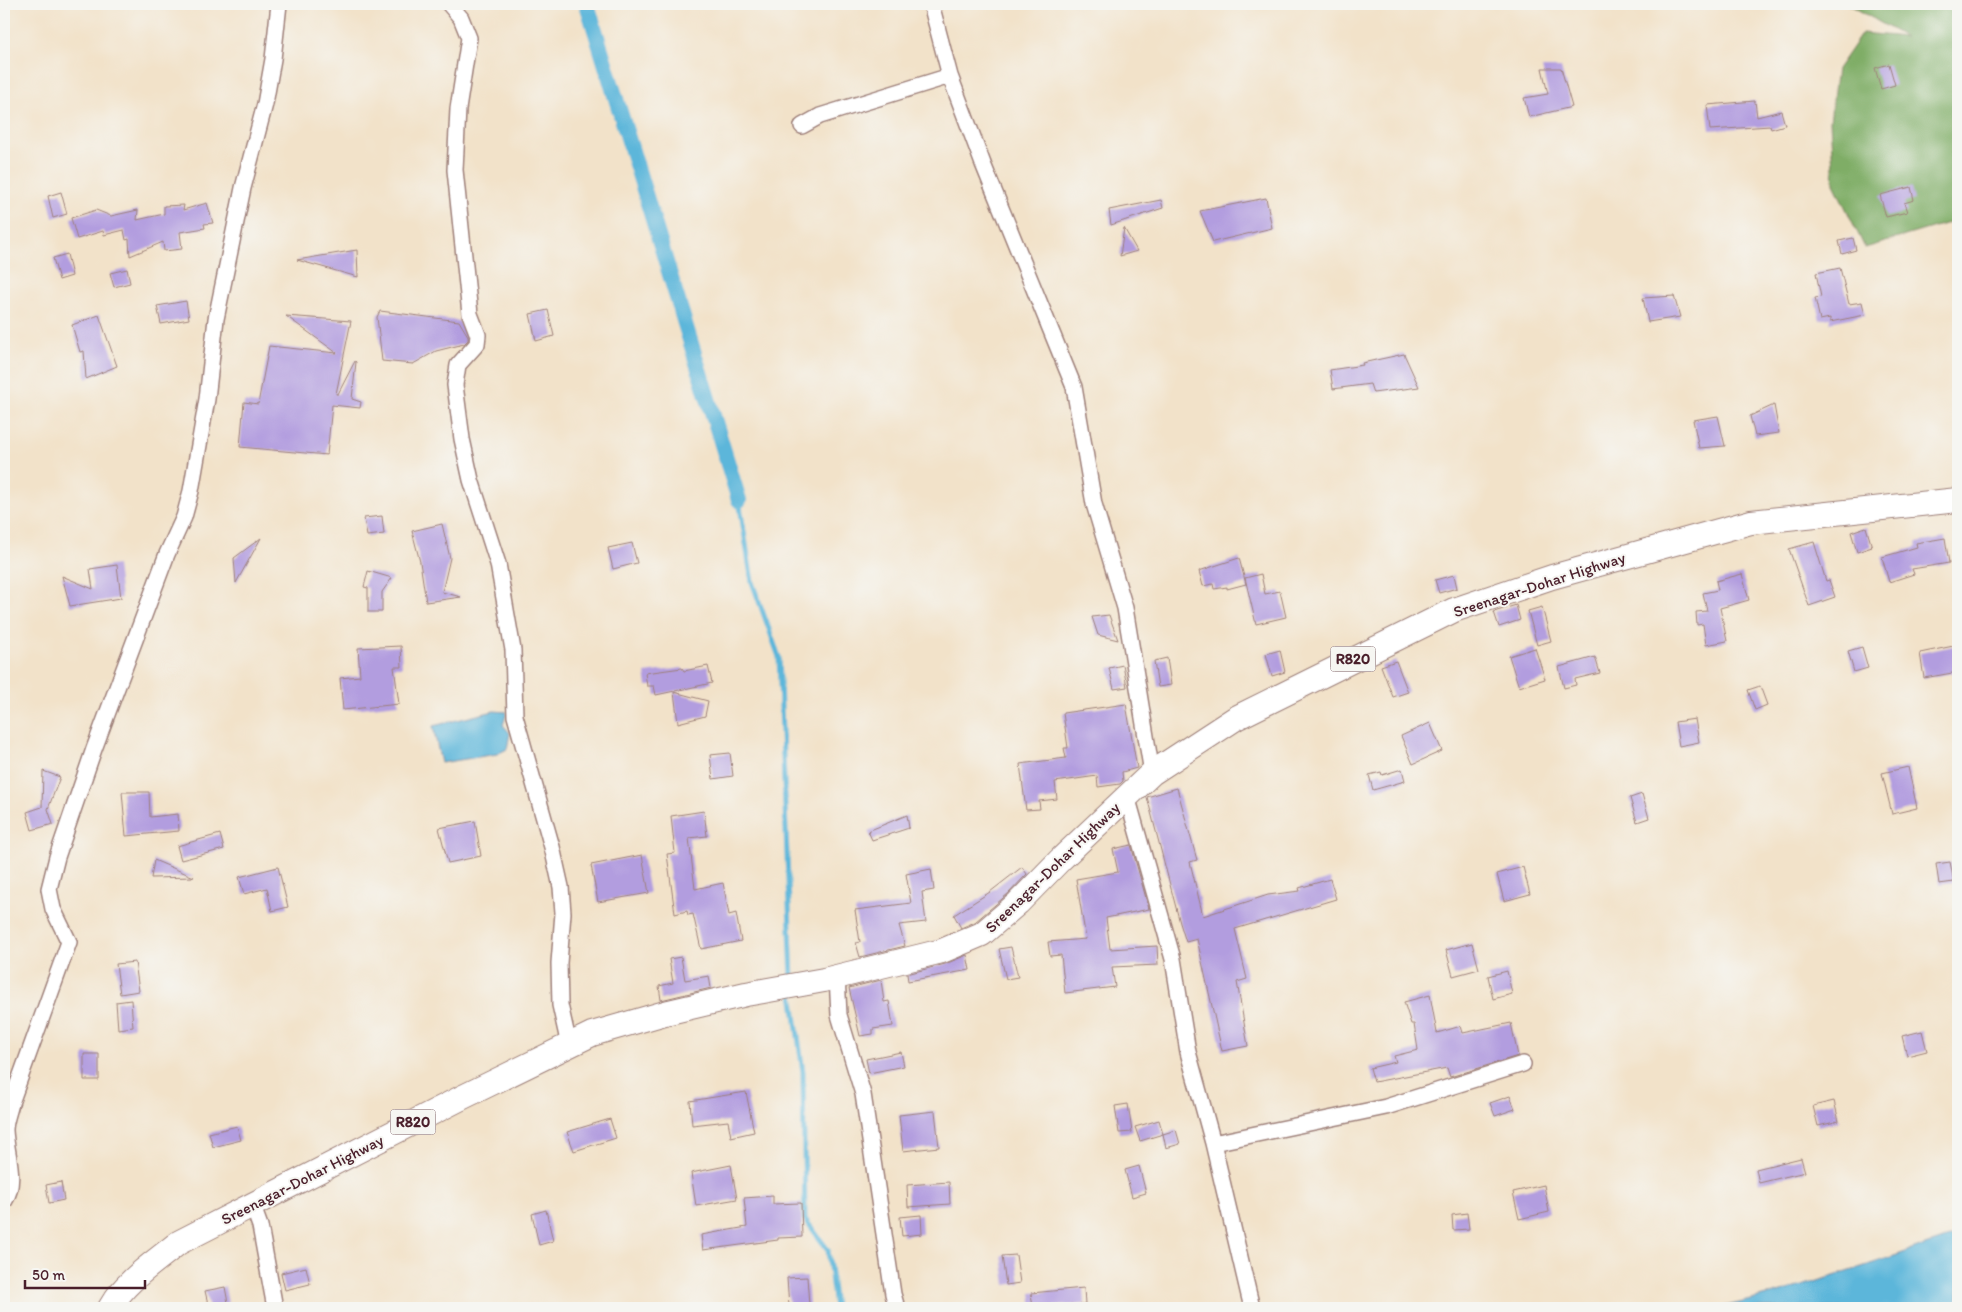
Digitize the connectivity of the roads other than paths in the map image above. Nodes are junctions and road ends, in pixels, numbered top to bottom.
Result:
1 (278, 4) edge
2 (449, 4) edge
3 (931, 4) edge
4 (950, 76) junction
5 (802, 126) dead end
6 (1958, 500) edge
7 (1152, 773) junction
8 (1127, 796) junction
9 (831, 978) junction
10 (569, 1045) junction
11 (1523, 1064) dead end
12 (1213, 1143) junction
13 (4, 1202) edge
14 (252, 1204) junction
15 (110, 1308) edge
16 (275, 1308) edge
17 (897, 1308) edge
18 (1252, 1308) edge

1 - 13 street
2 - 10 street
3 - 4 street
4 - 5 street
4 - 7 street
6 - 7 main road, Sreenagar-Dohar Highway / R820
7 - 8 main road, Sreenagar-Dohar Highway / R820
8 - 9 main road, Sreenagar-Dohar Highway / R820
8 - 12 street
9 - 10 main road, Sreenagar-Dohar Highway / R820
9 - 17 street
10 - 14 main road, Sreenagar-Dohar Highway / R820
11 - 12 street
12 - 18 street
14 - 15 main road, Sreenagar-Dohar Highway / R820
14 - 16 street

